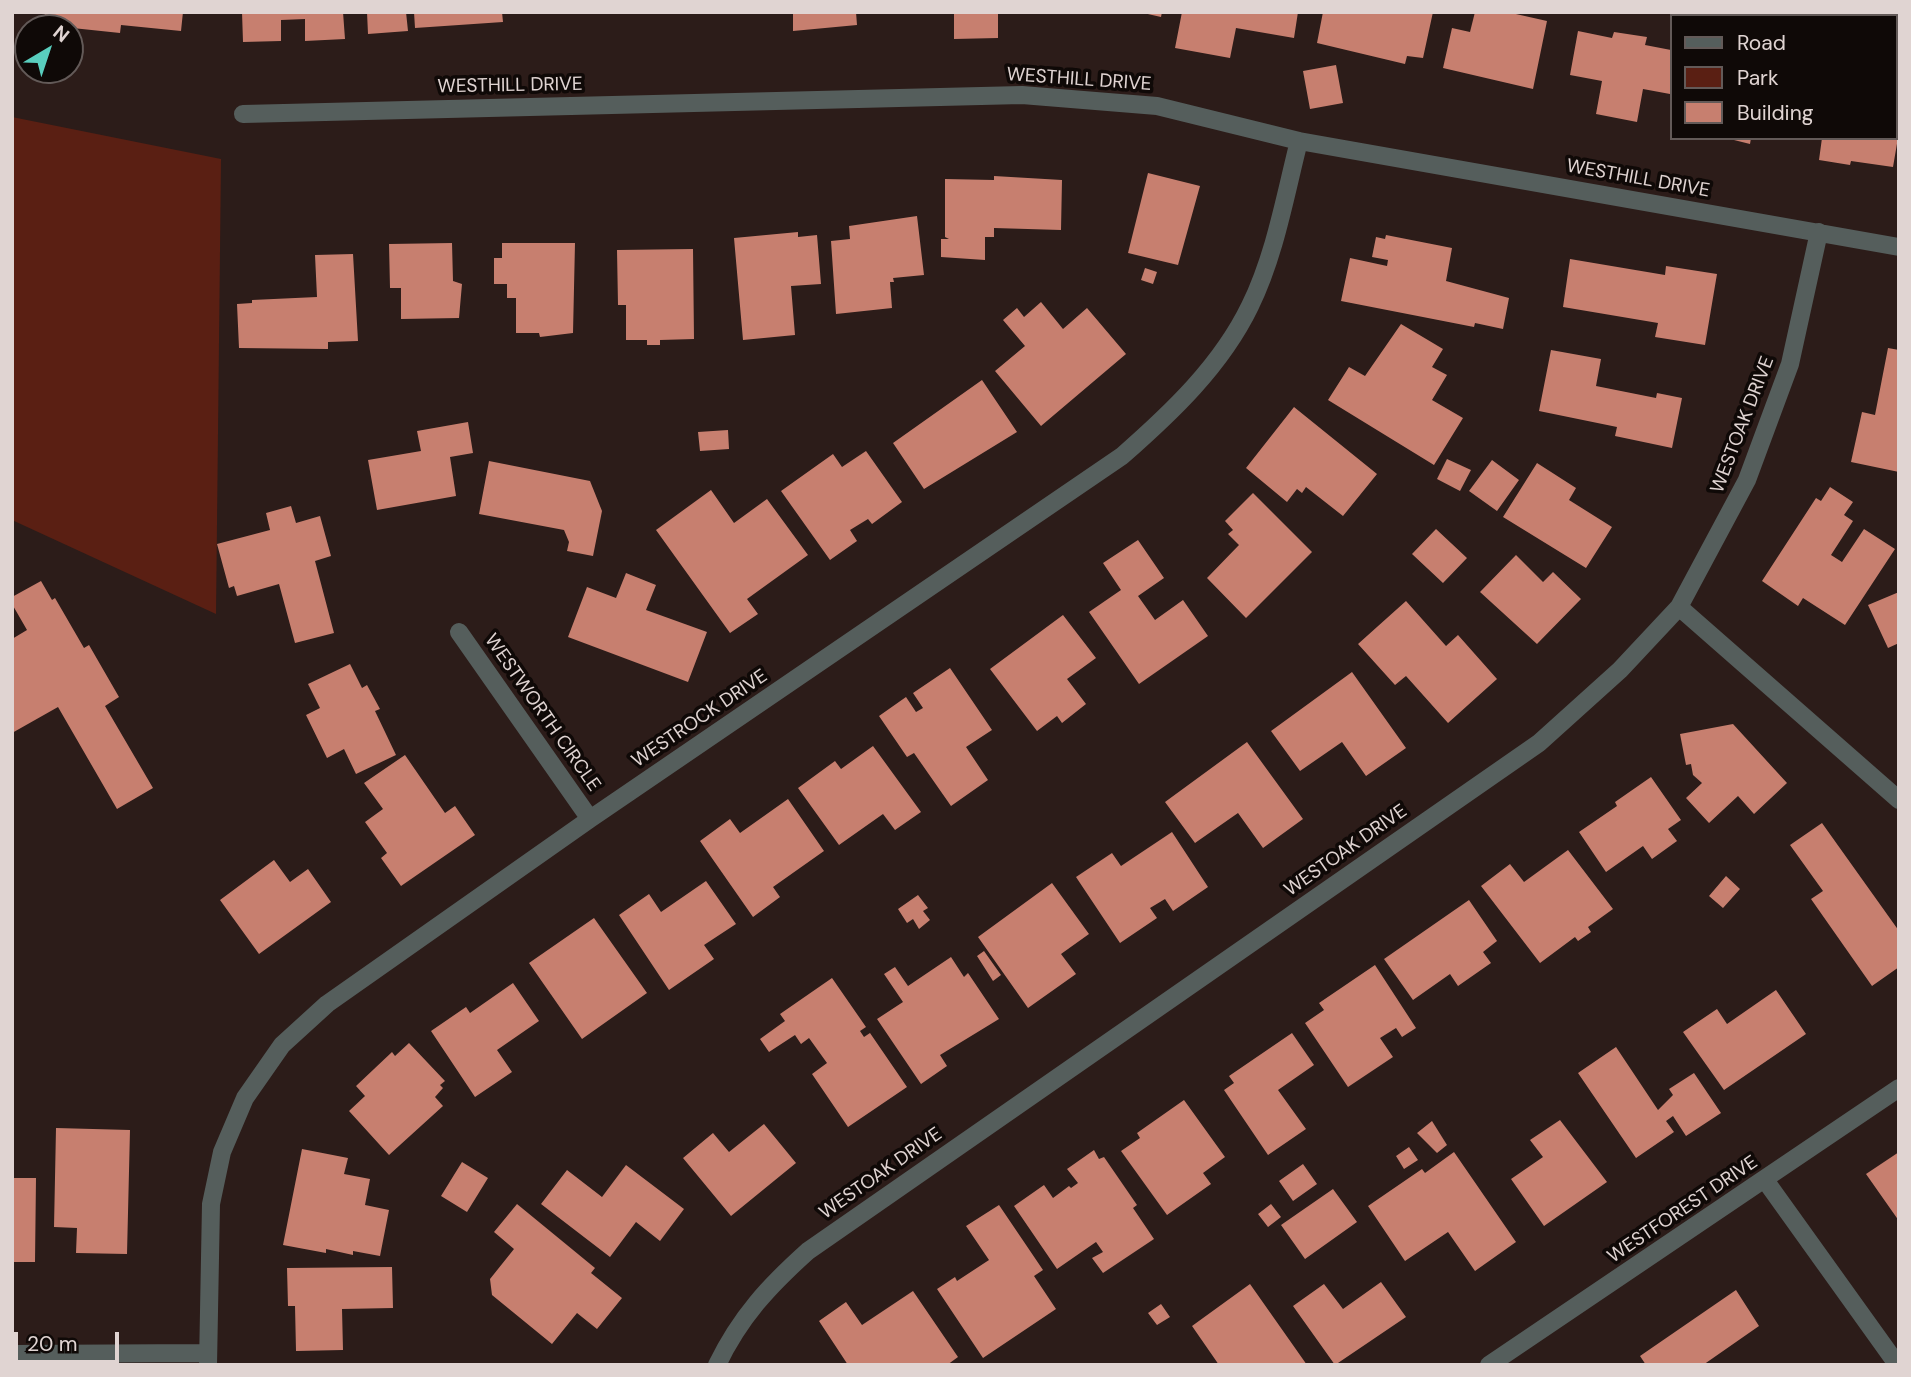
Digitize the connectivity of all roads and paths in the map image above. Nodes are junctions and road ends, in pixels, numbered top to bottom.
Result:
1 (243, 114) dead end
2 (1299, 141) junction
3 (1819, 232) junction
4 (1899, 247) edge
5 (1679, 607) junction
6 (459, 632) dead end
7 (1899, 800) edge
8 (590, 819) junction
9 (1899, 1088) edge
10 (1765, 1180) junction
11 (12, 1354) edge
12 (207, 1359) edge
13 (1894, 1360) dead end
14 (717, 1365) edge
15 (1489, 1365) edge

1 - 2 street, WESTHILL DRIVE
2 - 3 street, WESTHILL DRIVE
2 - 8 street, WESTROCK DRIVE
3 - 4 street, WESTHILL DRIVE
3 - 5 street, WESTOAK DRIVE
5 - 7 street
5 - 14 street, WESTOAK DRIVE
6 - 8 street, WESTWORTH CIRCLE
8 - 12 street, WESTROCK DRIVE
9 - 10 street, WESTFOREST DRIVE
10 - 13 street
10 - 15 street, WESTFOREST DRIVE
11 - 12 street

